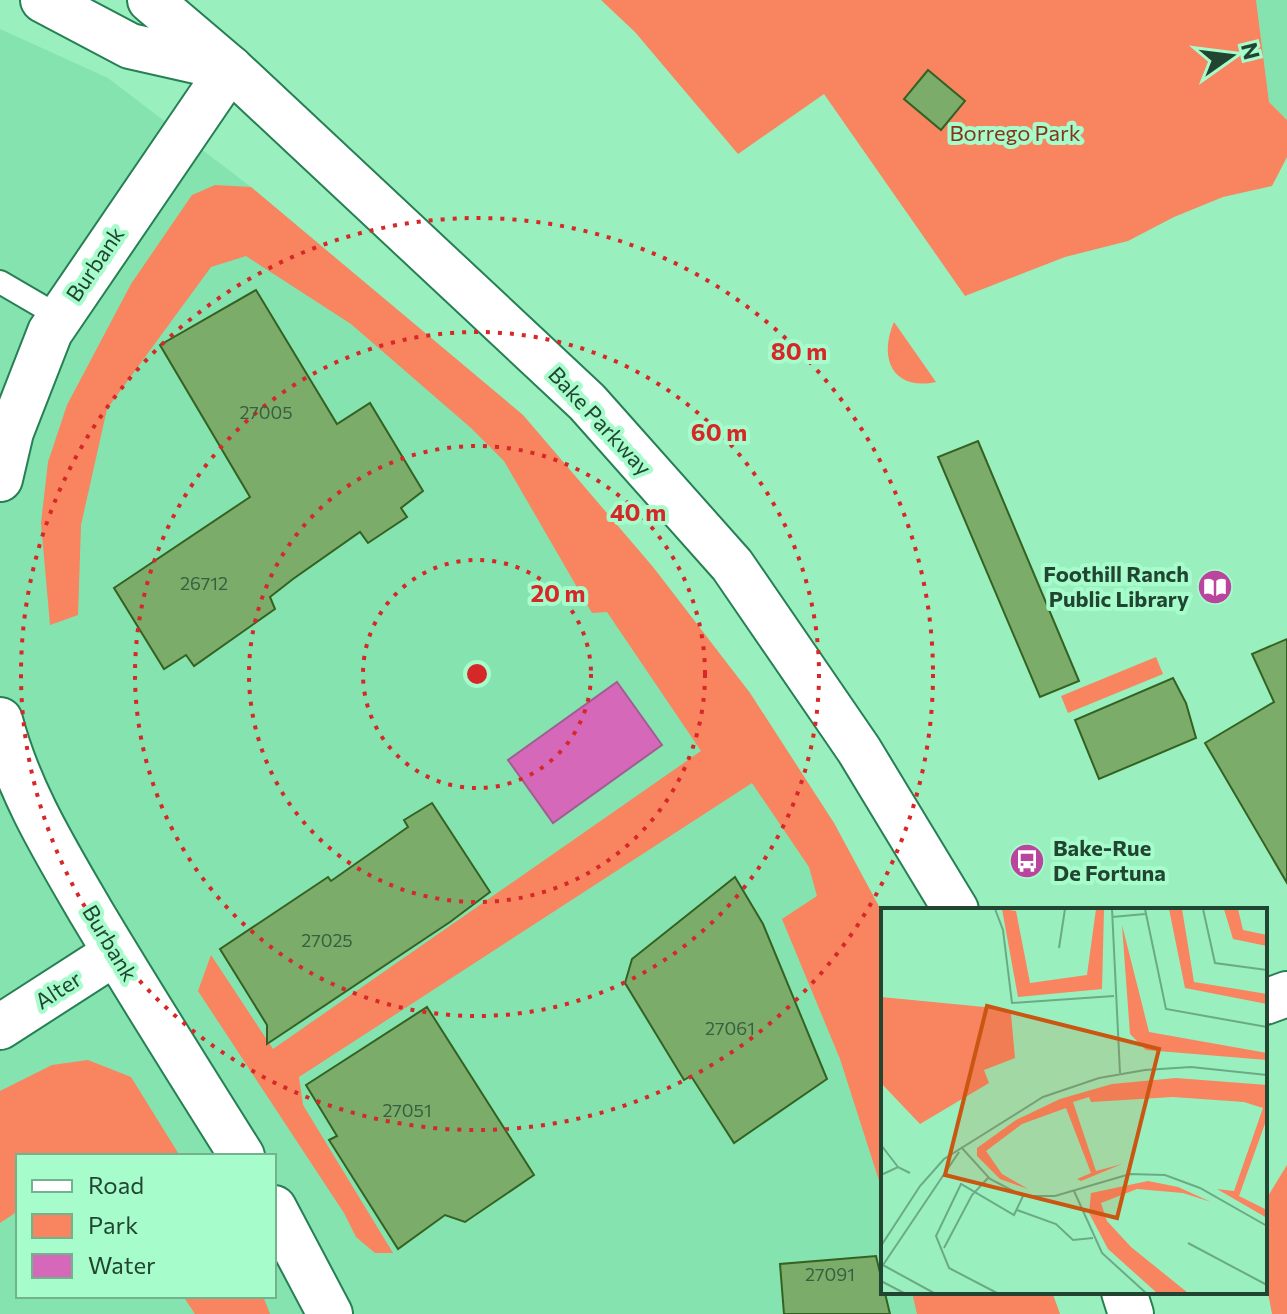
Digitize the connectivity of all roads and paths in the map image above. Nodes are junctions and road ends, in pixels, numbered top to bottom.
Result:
1 (43, 0) edge
2 (88, 0) edge
3 (150, 0) edge
4 (130, 46) junction
5 (230, 68) junction
6 (0, 282) edge
7 (60, 317) junction
8 (0, 479) edge
9 (0, 720) edge
10 (955, 908) edge
11 (115, 953) junction
12 (1287, 994) edge
13 (1267, 1001) edge
14 (0, 1027) edge
15 (241, 1154) edge
16 (276, 1212) edge
17 (1125, 1294) edge
18 (330, 1314) edge
19 (1131, 1314) edge

1 - 4 main road
2 - 4 main road
3 - 5 main road, Bake Parkway
4 - 5 main road
5 - 7 main road, Burbank
5 - 10 main road, Bake Parkway
6 - 7 lane
7 - 8 main road, Burbank
9 - 11 main road, Burbank
11 - 14 main road, Alter
11 - 15 main road, Burbank
12 - 13 main road
16 - 18 main road
17 - 19 main road

